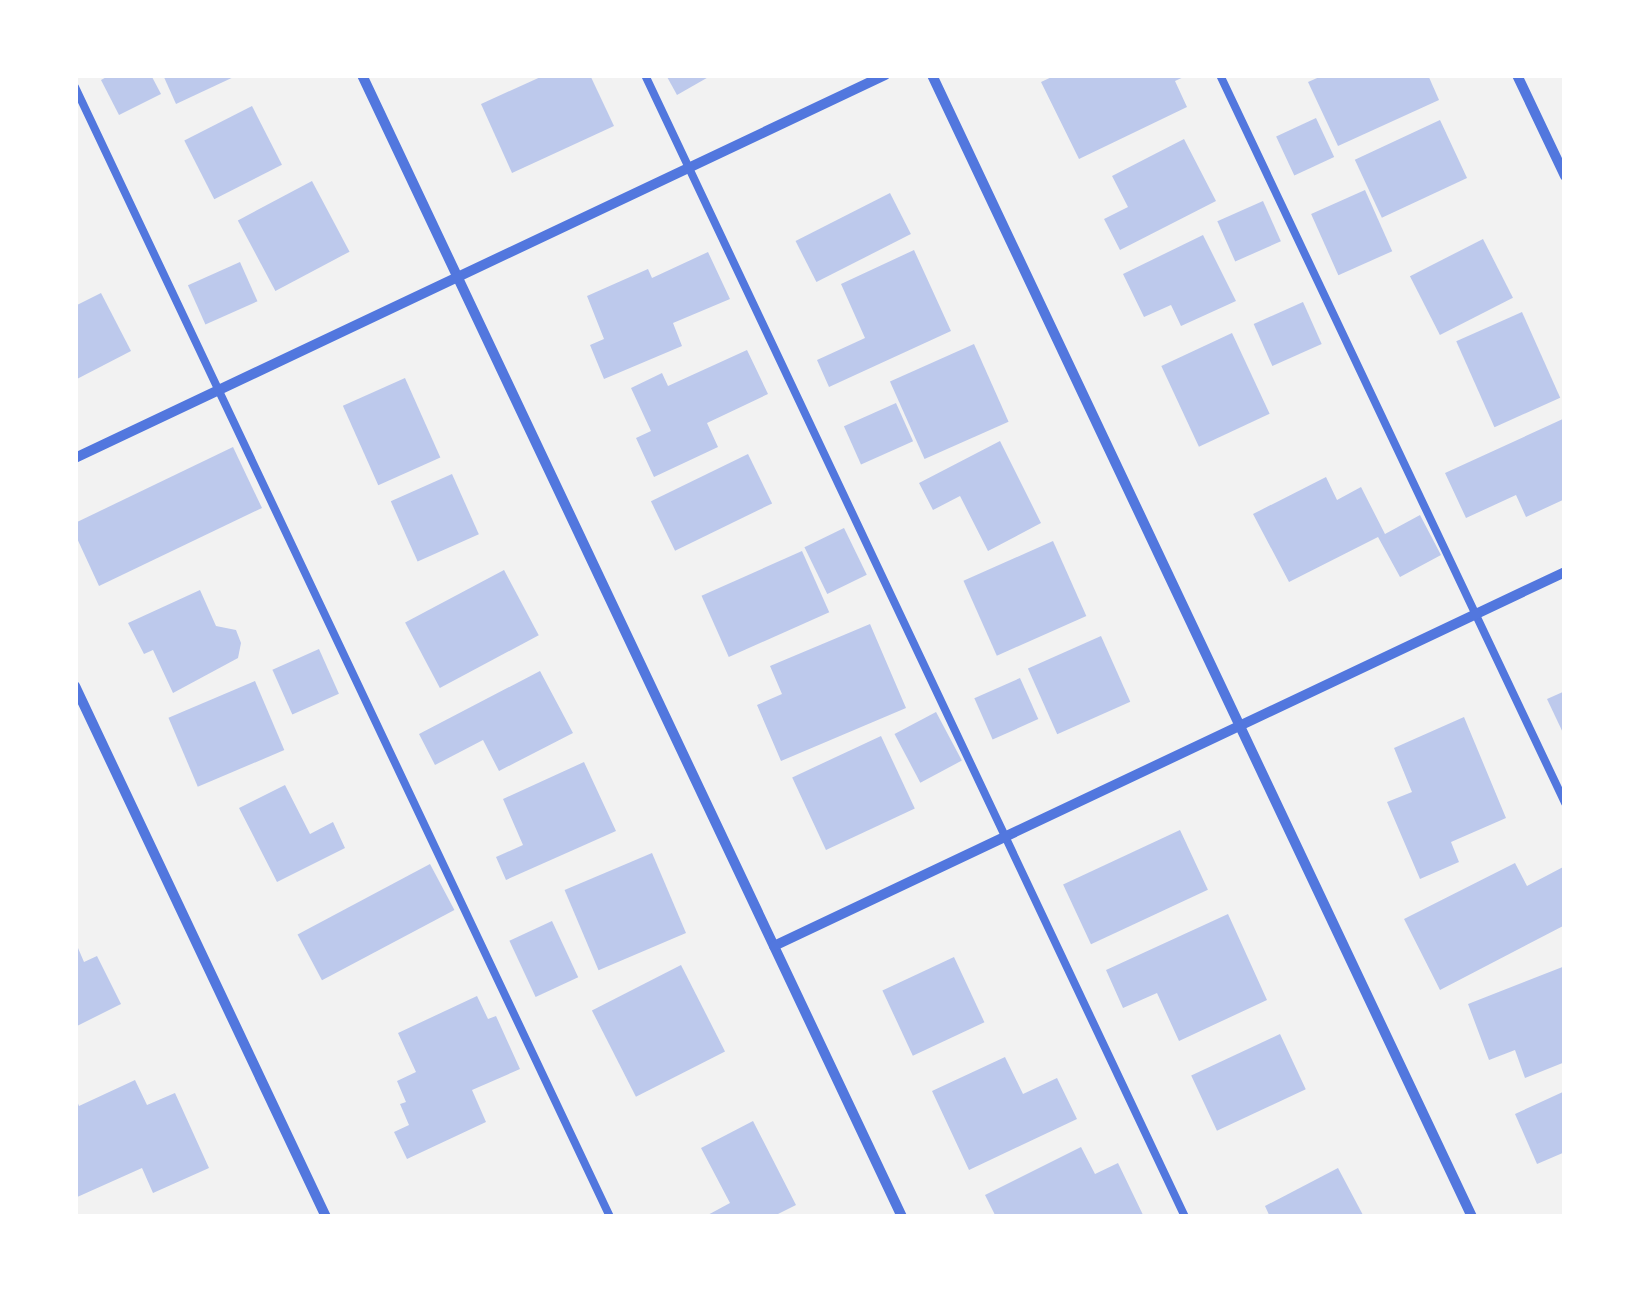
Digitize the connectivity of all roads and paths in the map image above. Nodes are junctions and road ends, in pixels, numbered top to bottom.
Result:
1 (362, 75) edge
2 (644, 75) edge
3 (885, 75) edge
4 (932, 75) edge
5 (1220, 75) edge
6 (1518, 75) edge
7 (75, 87) edge
8 (688, 168) junction
9 (1565, 176) edge
10 (457, 278) junction
11 (218, 390) junction
12 (75, 458) edge
13 (1565, 572) edge
14 (1476, 614) junction
15 (75, 686) edge
16 (1240, 726) junction
17 (1565, 803) edge
18 (1005, 837) junction
19 (774, 946) junction
20 (326, 1217) edge
21 (610, 1217) edge
22 (902, 1217) edge
23 (1185, 1217) edge
24 (1472, 1217) edge

1 - 10 street
2 - 8 lane
3 - 8 street
4 - 16 street
5 - 14 lane
6 - 9 street
7 - 11 lane
8 - 10 street
8 - 18 lane
10 - 11 street
10 - 19 street
11 - 12 street
11 - 21 lane
13 - 14 street
14 - 16 street
14 - 17 lane
15 - 20 street
16 - 18 street
16 - 24 street
18 - 19 street
18 - 23 lane
19 - 22 street

